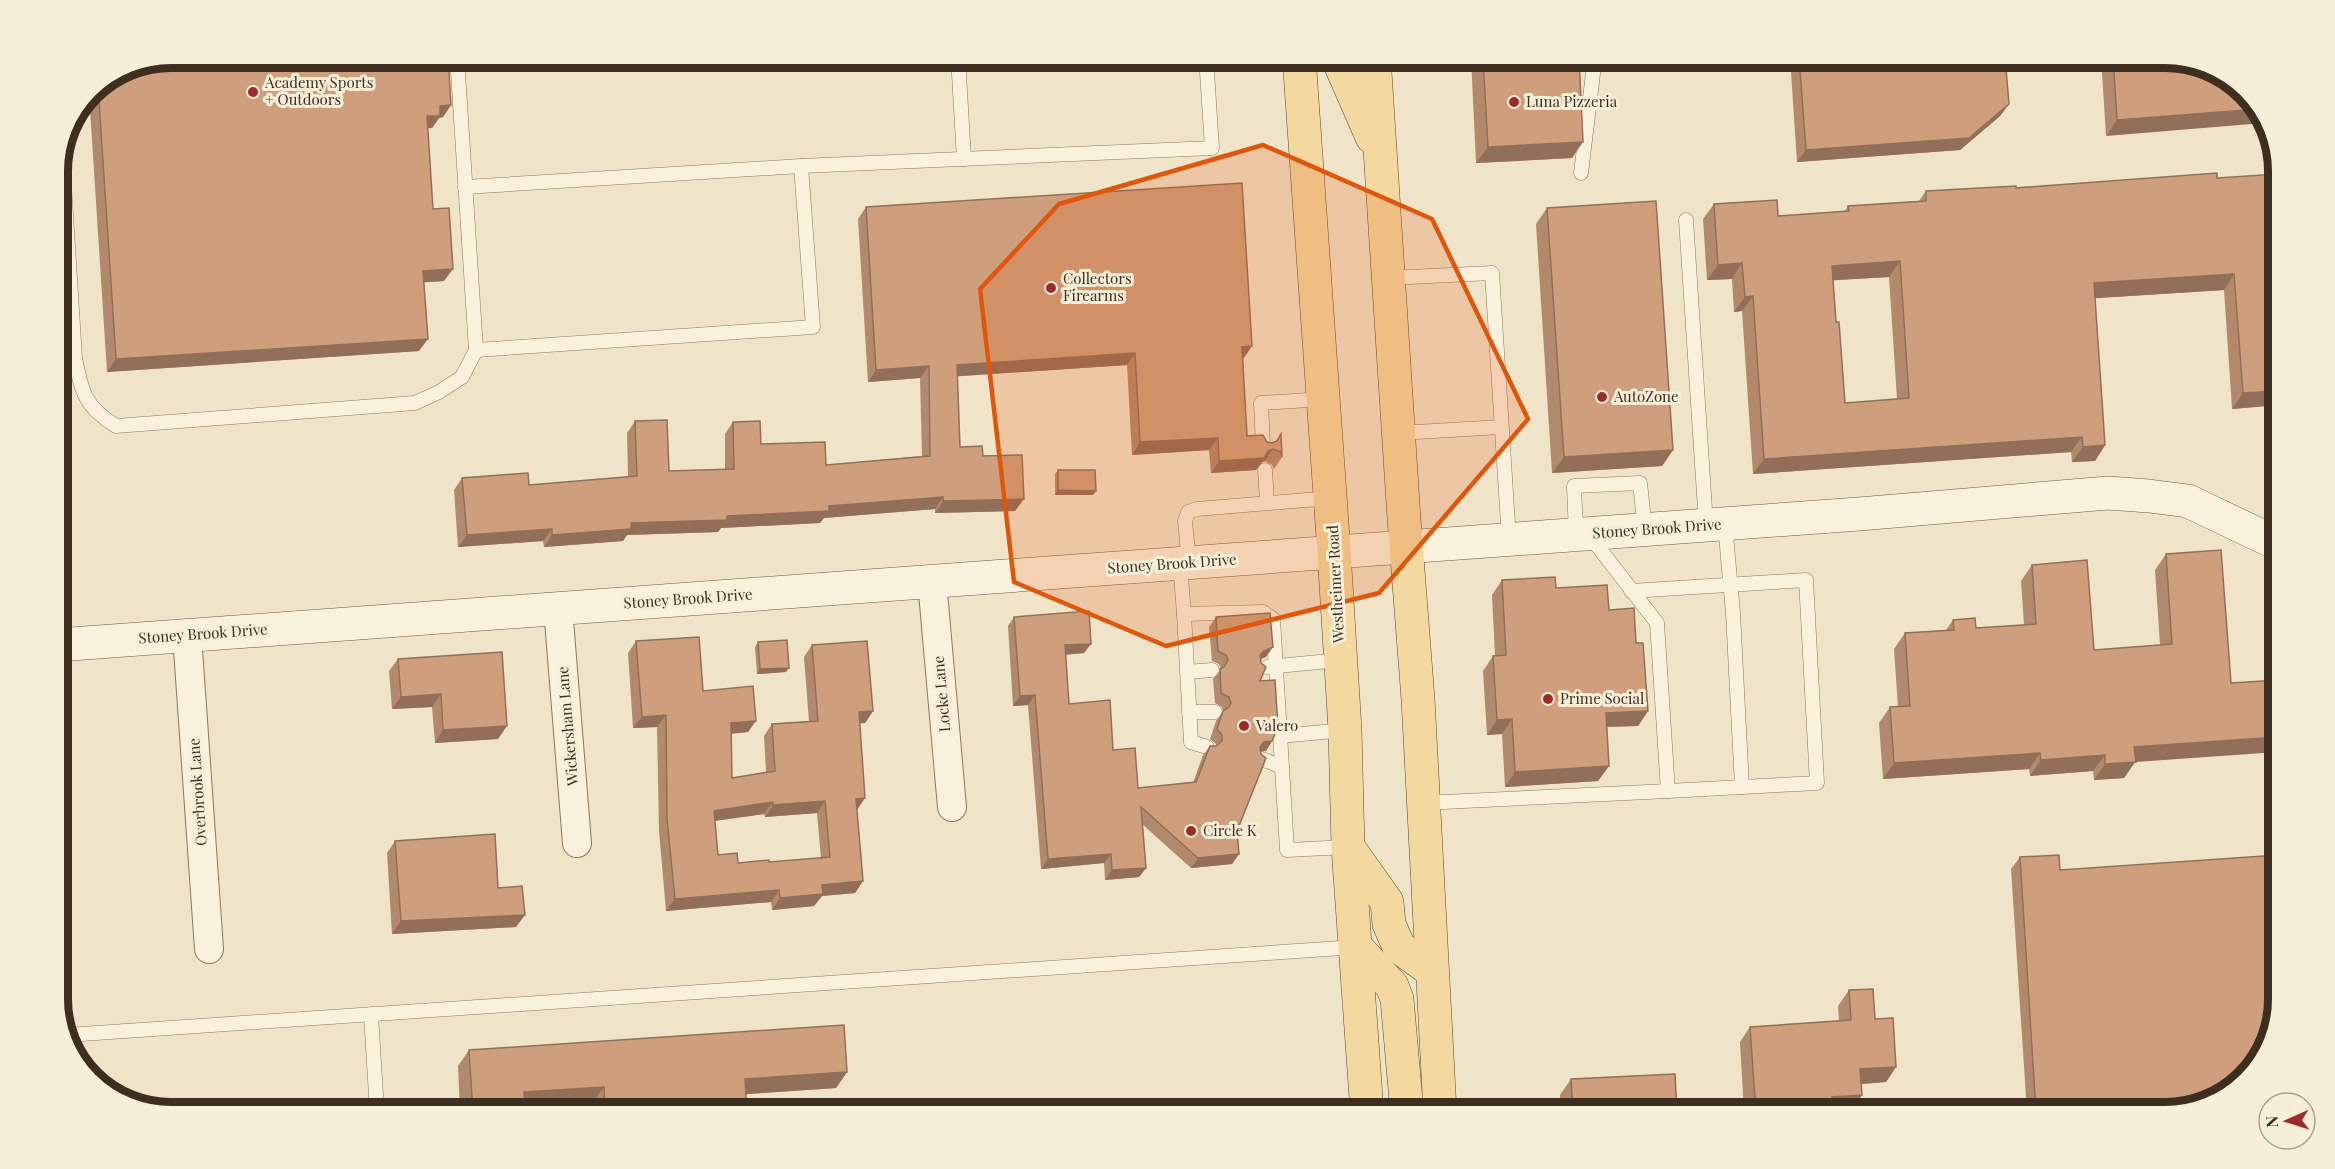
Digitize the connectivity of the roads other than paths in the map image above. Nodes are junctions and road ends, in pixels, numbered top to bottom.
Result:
1 (458, 68) edge
2 (959, 68) edge
3 (1207, 68) edge
4 (1300, 68) edge
5 (1341, 68) edge
6 (1375, 68) edge
7 (1594, 68) edge
8 (1380, 155) junction
9 (964, 159) junction
10 (801, 166) junction
11 (1581, 172) dead end
12 (465, 187) junction
13 (1686, 220) dead end
14 (68, 238) edge
15 (1388, 278) junction
16 (476, 350) junction
17 (1324, 399) junction
18 (1501, 427) junction
19 (1399, 433) junction
20 (1263, 447) edge
21 (1265, 470) edge
22 (1331, 498) junction
23 (1267, 502) junction
24 (1715, 525) junction
25 (1645, 530) junction
26 (1582, 534) junction
27 (2267, 538) edge
28 (1509, 540) junction
29 (1406, 547) junction
30 (1334, 552) junction
31 (1185, 563) junction
32 (932, 581) junction
33 (1730, 584) junction
34 (1631, 591) junction
35 (558, 608) junction
36 (1185, 614) junction
37 (187, 635) junction
38 (68, 644) edge
39 (1340, 660) junction
40 (1269, 667) junction
41 (1212, 670) dead end
42 (1188, 672) junction
43 (1215, 711) dead end
44 (1189, 712) junction
45 (1345, 730) junction
46 (1280, 736) junction
47 (1207, 747) edge
48 (1262, 759) edge
49 (1282, 767) junction
50 (1742, 788) junction
51 (1668, 791) junction
52 (1424, 803) junction
53 (952, 807) dead end
54 (577, 843) dead end
55 (1348, 847) junction
56 (1356, 947) junction
57 (209, 949) dead end
58 (1432, 971) junction
59 (371, 1014) junction
60 (74, 1034) edge
61 (376, 1102) edge
62 (1366, 1102) edge
63 (1406, 1102) edge
64 (1439, 1102) edge

1 - 12 lane
2 - 9 lane
3 - 9 lane
4 - 17 main road, Westheimer Road
5 - 8 main road
6 - 8 main road
7 - 11 lane
8 - 15 main road
9 - 10 lane
10 - 12 lane
10 - 16 lane
12 - 16 lane
13 - 24 lane
14 - 16 lane
15 - 18 lane
15 - 19 main road
17 - 20 lane
17 - 22 main road, Westheimer Road
18 - 19 lane
18 - 28 lane
19 - 29 main road
21 - 23 lane
22 - 23 lane
22 - 30 main road, Westheimer Road
23 - 31 lane
24 - 25 street, Stoney Brook Drive
24 - 27 street, Stoney Brook Drive
24 - 33 lane
25 - 26 street, Stoney Brook Drive
25 - 26 lane
26 - 28 street, Stoney Brook Drive
26 - 34 lane
28 - 29 street, Stoney Brook Drive
29 - 30 street, Stoney Brook Drive
29 - 52 main road
30 - 31 street, Stoney Brook Drive
30 - 39 main road, Westheimer Road
31 - 32 street, Stoney Brook Drive
31 - 36 lane
32 - 35 street, Stoney Brook Drive
32 - 53 street, Locke Lane
33 - 34 lane
33 - 50 lane
33 - 50 lane
34 - 51 lane
35 - 37 street, Stoney Brook Drive
35 - 54 street, Wickersham Lane
36 - 40 lane
36 - 42 lane
37 - 38 street, Stoney Brook Drive
37 - 57 street, Overbrook Lane
39 - 40 lane
39 - 45 main road, Westheimer Road
40 - 46 lane
41 - 42 lane
42 - 44 lane
43 - 44 lane
44 - 47 lane
45 - 46 lane
45 - 55 main road, Westheimer Road
46 - 49 lane
48 - 49 lane
49 - 55 lane
50 - 51 lane
51 - 52 lane
52 - 58 main road
55 - 56 main road, Westheimer Road
55 - 58 main road
56 - 59 lane
56 - 62 main road, Westheimer Road
56 - 63 main road
58 - 64 main road
59 - 60 lane
59 - 61 lane

